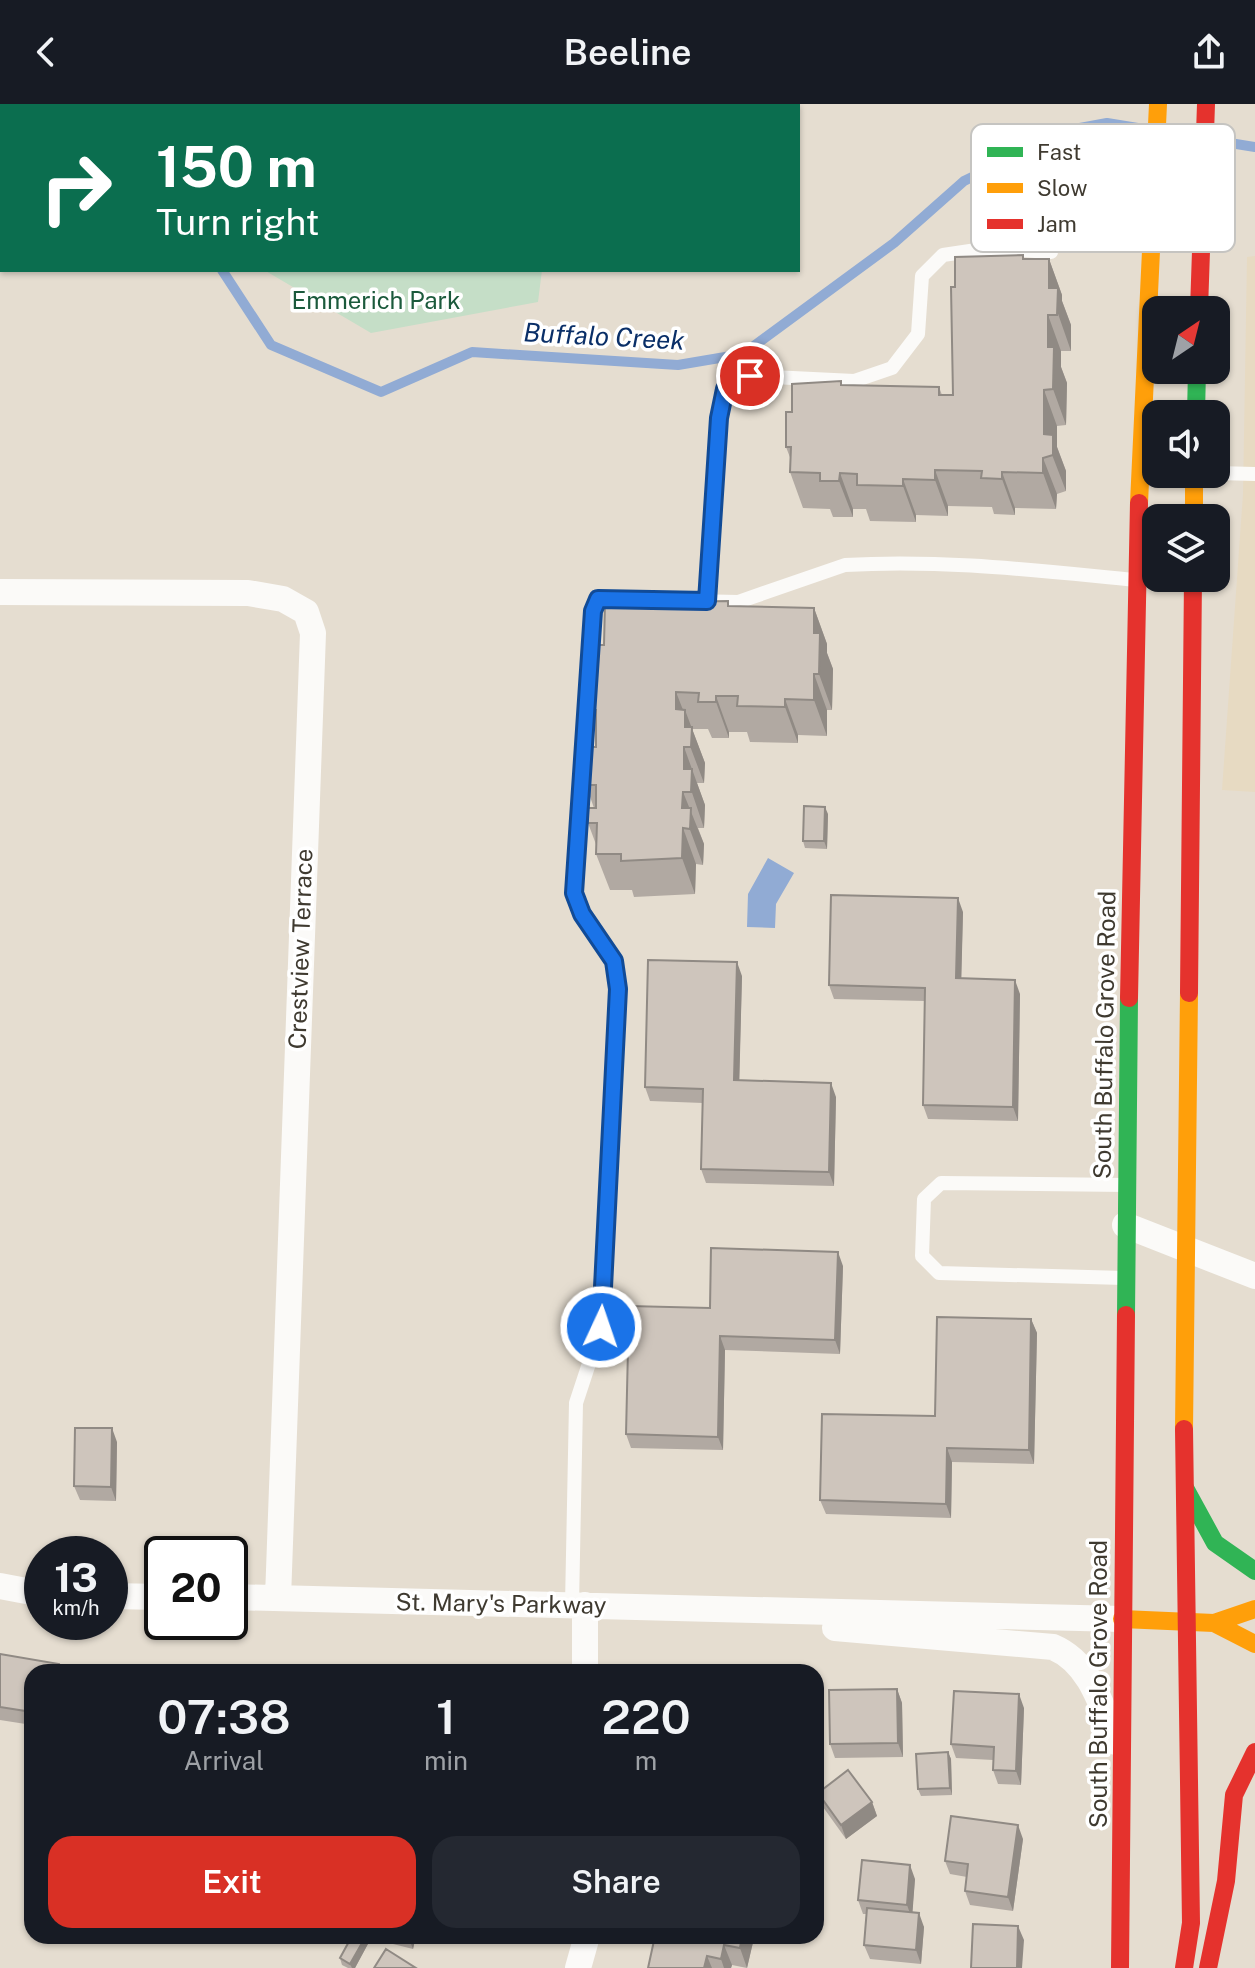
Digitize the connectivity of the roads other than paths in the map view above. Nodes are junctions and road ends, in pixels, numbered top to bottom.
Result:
1 (1158, 104) edge
2 (1157, 124) edge
3 (971, 251) edge
4 (1151, 252) edge
5 (1201, 252) edge
6 (1199, 296) edge
7 (1230, 473) edge
8 (1255, 474) edge
9 (1137, 580) junction
10 (0, 592) edge
11 (1193, 592) edge
12 (707, 601) junction
13 (1126, 1185) junction
14 (1125, 1225) junction
15 (1185, 1247) junction
16 (1255, 1276) edge
17 (1125, 1278) junction
18 (1183, 1485) junction
19 (1255, 1571) edge
20 (0, 1586) edge
21 (24, 1591) edge
22 (248, 1597) edge
23 (278, 1598) junction
24 (578, 1605) junction
25 (1255, 1609) edge
26 (772, 1610) junction
27 (1122, 1619) junction
28 (1185, 1622) junction
29 (1214, 1623) junction
30 (1255, 1644) edge
31 (584, 1664) edge
32 (1255, 1752) edge
33 (1121, 1755) junction
34 (585, 1944) edge
35 (578, 1968) edge
36 (1120, 1968) edge
37 (1184, 1968) edge
38 (1208, 1968) edge

1 - 2 main road, South Buffalo Grove Road
3 - 12 lane
4 - 9 main road, South Buffalo Grove Road
5 - 6 main road
7 - 8 lane
9 - 12 lane
9 - 13 main road, South Buffalo Grove Road
10 - 23 street, Crestview Terrace
11 - 15 main road
12 - 24 lane
13 - 14 main road, South Buffalo Grove Road
13 - 17 lane
14 - 15 street
14 - 17 main road, South Buffalo Grove Road
15 - 16 street
15 - 18 main road
17 - 27 main road, South Buffalo Grove Road
18 - 19 main road
18 - 28 main road
20 - 21 street
22 - 23 street, St. Mary's Parkway
23 - 24 street, St. Mary's Parkway
24 - 26 street, St. Mary's Parkway
24 - 31 street
25 - 29 main road
26 - 27 street, St. Mary's Parkway
26 - 33 street, St. Mary's Parkway
27 - 28 main road
27 - 33 main road, South Buffalo Grove Road
28 - 29 main road
28 - 37 main road
29 - 30 main road
32 - 38 main road
33 - 36 main road, South Buffalo Grove Road
34 - 35 street

